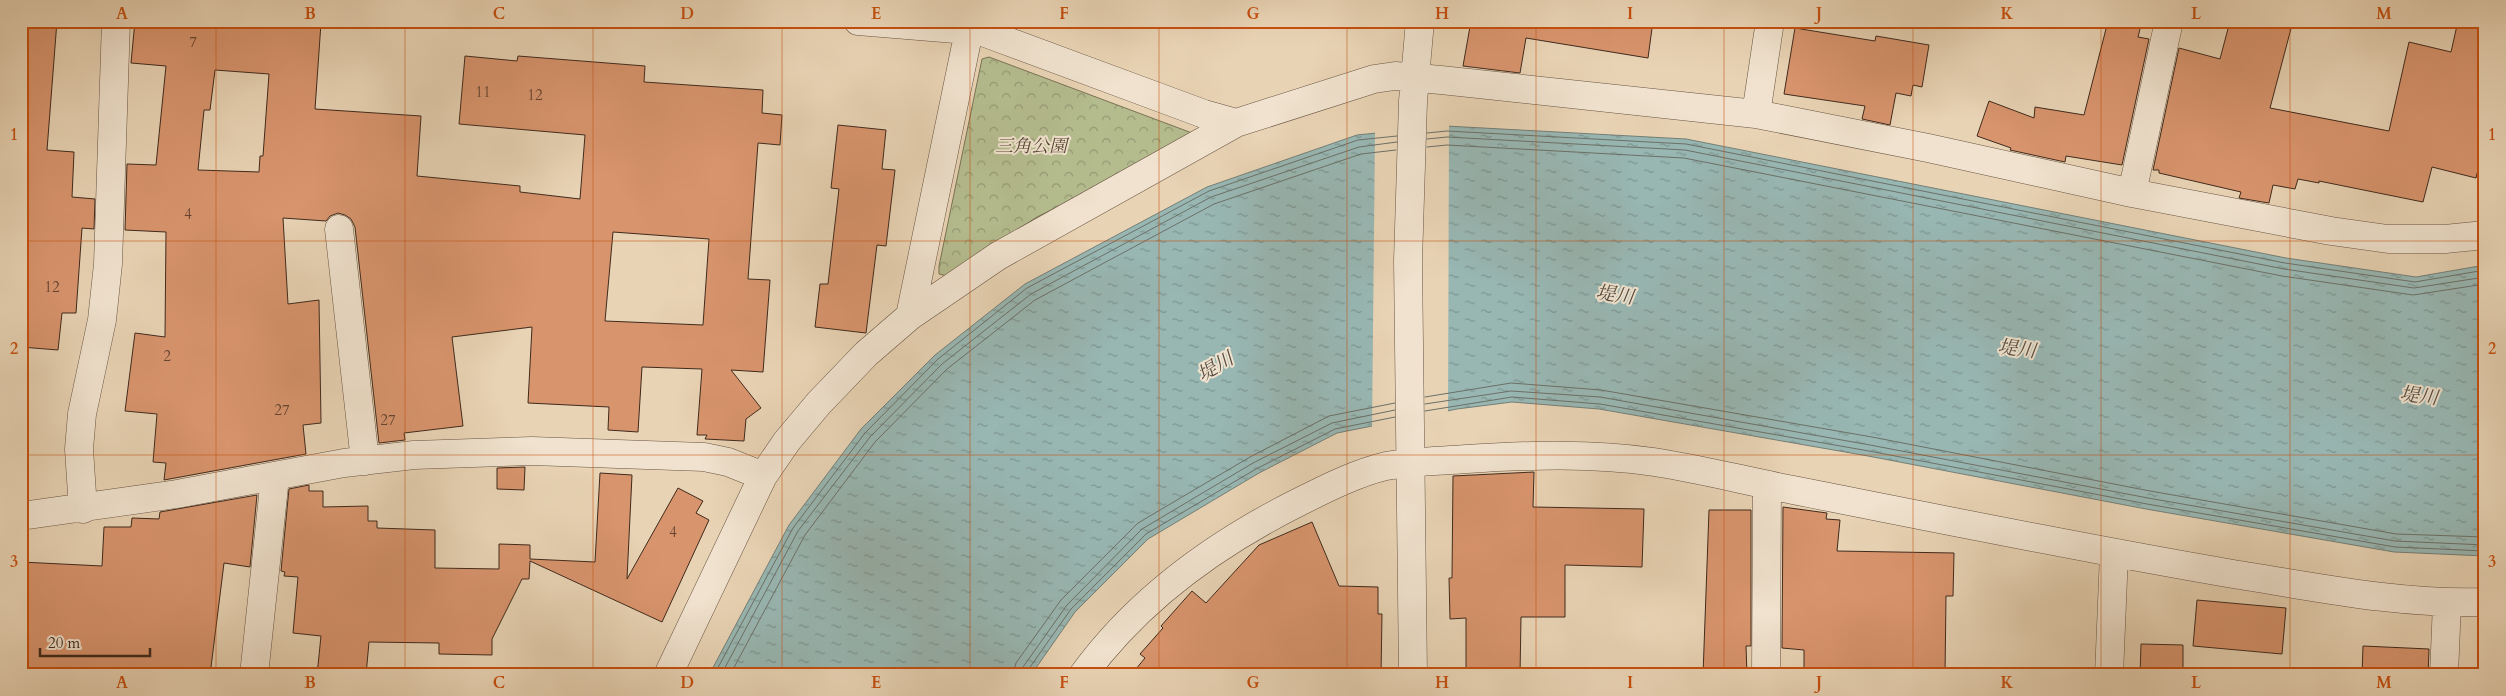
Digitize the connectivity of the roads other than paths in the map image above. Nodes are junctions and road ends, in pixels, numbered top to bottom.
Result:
1 (116, 21) edge
2 (858, 21) edge
3 (1420, 21) edge
4 (1770, 21) edge
5 (2169, 21) edge
6 (971, 25) edge
7 (1414, 89) junction
8 (1756, 114) junction
9 (1236, 123) junction
10 (2132, 193) junction
11 (338, 230) dead end
12 (2485, 235) edge
13 (910, 316) junction
14 (1411, 456) junction
15 (364, 461) junction
16 (762, 476) junction
17 (275, 477) junction
18 (1767, 485) junction
19 (83, 509) junction
20 (21, 516) edge
21 (2114, 554) junction
22 (2485, 602) edge
23 (2447, 603) junction
24 (254, 675) edge
25 (668, 675) edge
26 (1083, 675) edge
27 (1413, 675) edge
28 (1766, 675) edge
29 (2109, 675) edge
30 (2444, 675) edge

1 - 19 street
2 - 6 street
3 - 7 street
4 - 8 street
5 - 10 street
6 - 9 street
6 - 13 street
7 - 8 street
7 - 9 street
7 - 14 street
8 - 10 street
9 - 13 street
10 - 12 street
11 - 15 street
13 - 16 street
14 - 18 street
14 - 26 street
14 - 27 street
15 - 16 street
15 - 17 street
16 - 25 street
17 - 19 street
17 - 24 street
18 - 21 street
18 - 28 street
19 - 20 street
21 - 23 street
21 - 29 street
22 - 23 street
23 - 30 street

